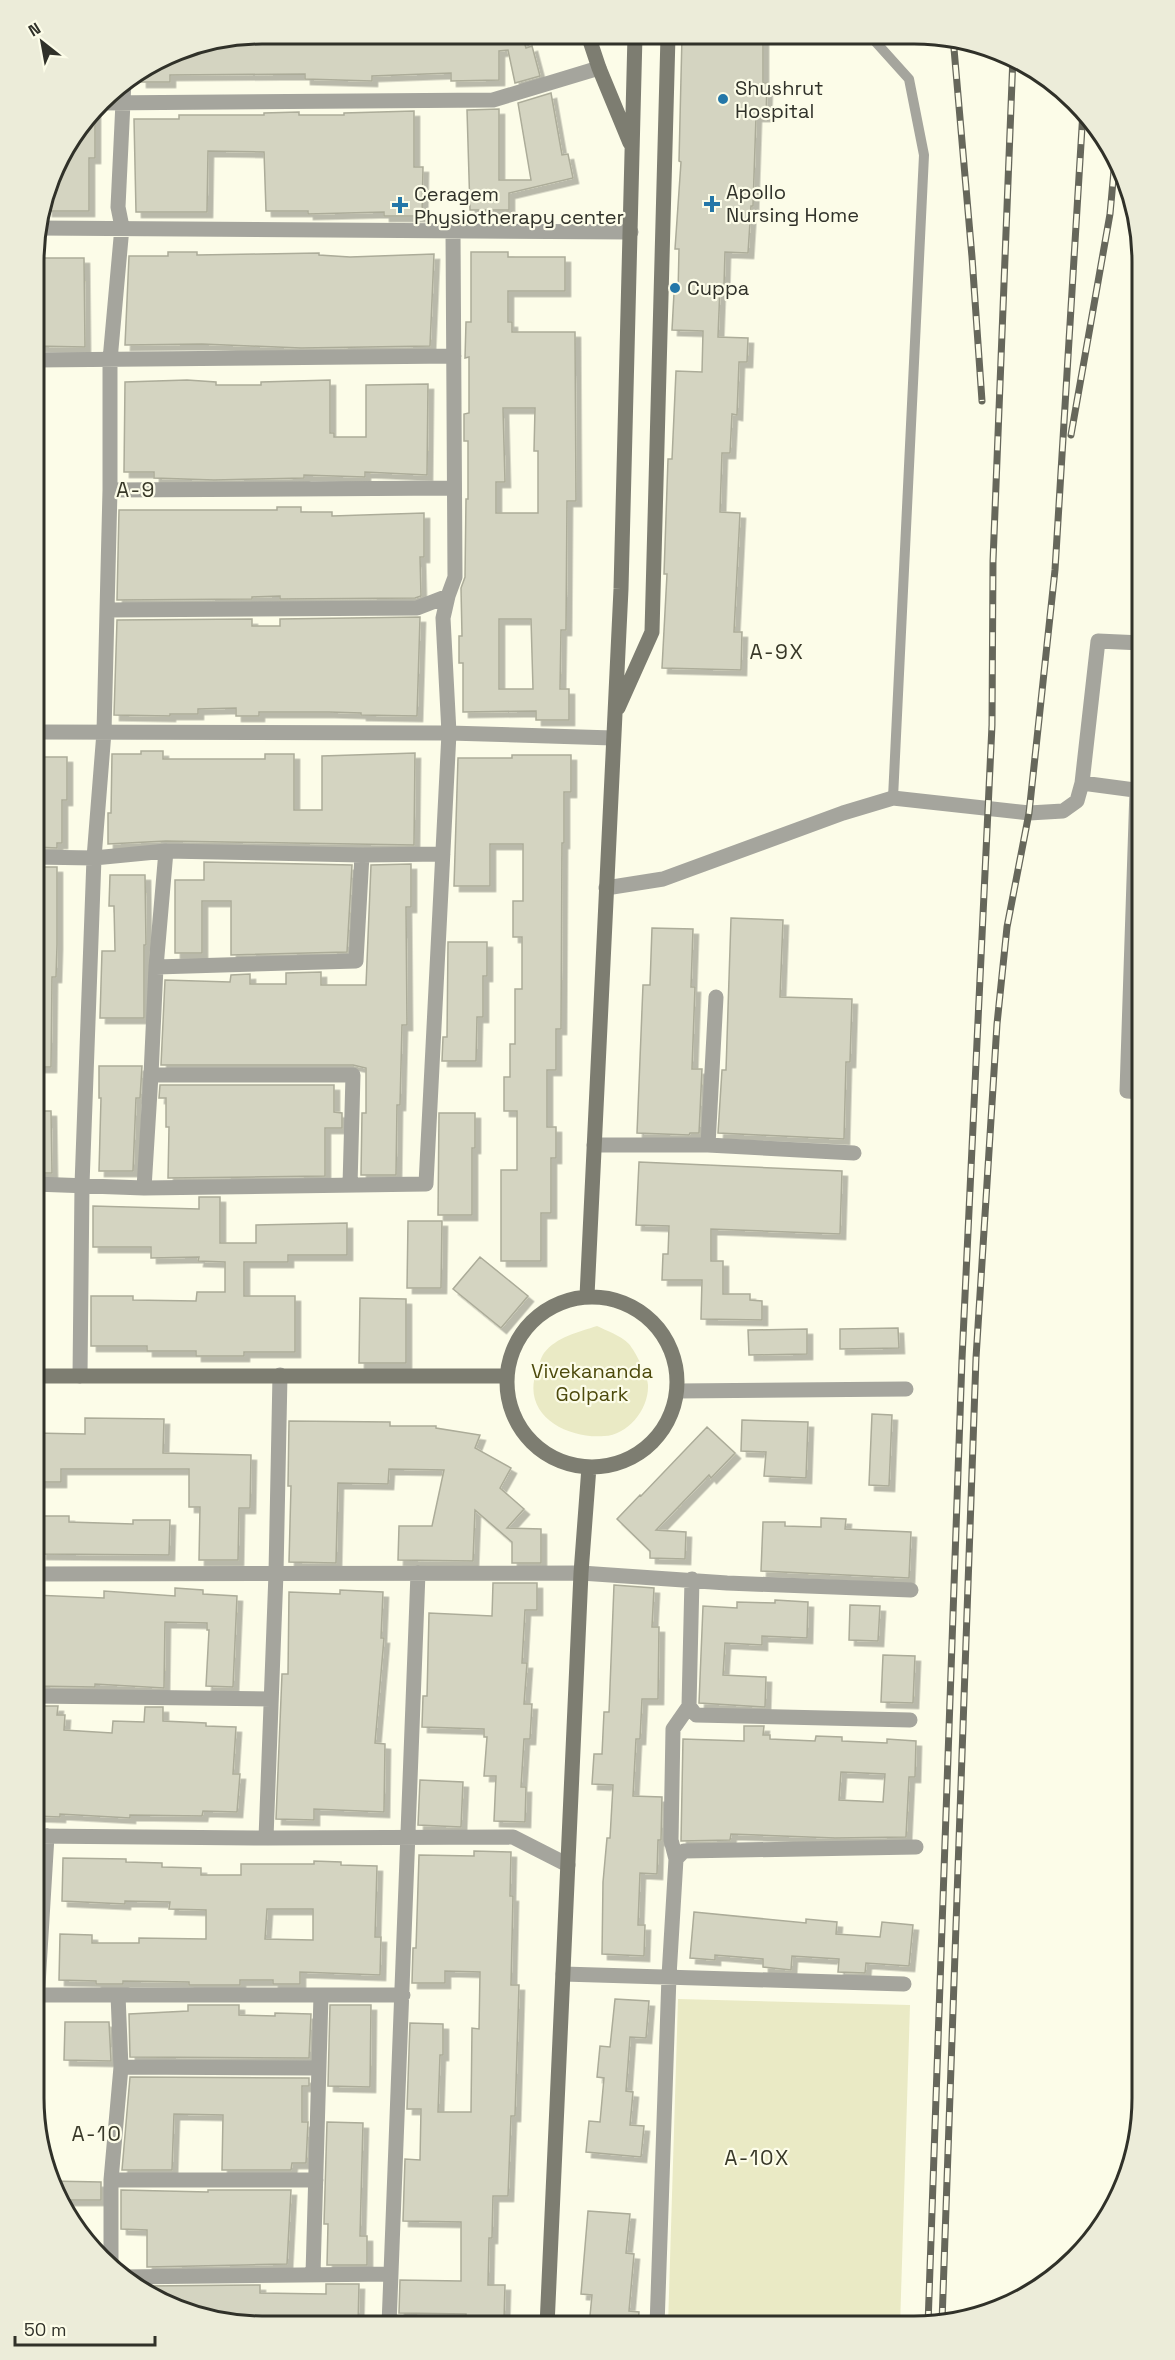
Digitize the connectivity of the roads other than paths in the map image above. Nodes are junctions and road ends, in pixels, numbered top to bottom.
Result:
1 (591, 44) edge
2 (635, 44) edge
3 (668, 44) edge
4 (878, 44) edge
5 (599, 68) junction
6 (124, 92) edge
7 (111, 103) edge
8 (123, 104) junction
9 (633, 149) junction
10 (122, 227) junction
11 (46, 228) edge
12 (453, 231) junction
13 (631, 232) junction
14 (454, 356) junction
15 (44, 360) edge
16 (110, 360) junction
17 (454, 488) junction
18 (110, 490) junction
19 (448, 596) junction
20 (107, 610) junction
21 (1132, 643) edge
22 (614, 716) junction
23 (44, 732) edge
24 (104, 732) junction
25 (449, 733) junction
26 (613, 738) junction
27 (1082, 783) junction
28 (1132, 790) edge
29 (893, 798) junction
30 (166, 851) junction
31 (443, 854) junction
32 (362, 855) junction
33 (44, 857) edge
34 (94, 858) junction
35 (606, 888) junction
36 (1132, 966) edge
37 (156, 967) junction
38 (716, 997) dead end
39 (151, 1075) junction
40 (1132, 1091) edge
41 (594, 1145) junction
42 (708, 1145) junction
43 (854, 1153) dead end
44 (44, 1184) edge
45 (82, 1185) junction
46 (350, 1185) junction
47 (144, 1188) junction
48 (587, 1296) junction
49 (280, 1375) junction
50 (44, 1376) edge
51 (80, 1376) junction
52 (506, 1376) junction
53 (906, 1389) dead end
54 (677, 1391) junction
55 (589, 1467) junction
56 (276, 1573) junction
57 (418, 1573) junction
58 (580, 1573) junction
59 (44, 1574) edge
60 (692, 1579) junction
61 (911, 1590) dead end
62 (44, 1696) edge
63 (271, 1699) junction
64 (689, 1706) junction
65 (910, 1720) dead end
66 (44, 1836) edge
67 (408, 1837) junction
68 (266, 1838) junction
69 (916, 1847) dead end
70 (676, 1859) junction
71 (568, 1865) junction
72 (563, 1974) junction
73 (669, 1977) junction
74 (904, 1984) dead end
75 (44, 1995) edge
76 (118, 1995) junction
77 (321, 1995) junction
78 (403, 1995) junction
79 (121, 2067) junction
80 (319, 2068) junction
81 (111, 2180) junction
82 (315, 2180) junction
83 (111, 2257) edge
84 (313, 2274) junction
85 (391, 2274) junction
86 (136, 2277) edge
87 (389, 2316) edge
88 (547, 2316) edge
89 (657, 2316) edge

1 - 5 street
2 - 9 street
3 - 22 street
4 - 29 lane
5 - 8 street
5 - 9 street
6 - 8 street
7 - 8 street
8 - 10 street
9 - 13 street
10 - 11 street
10 - 12 street
10 - 16 street
12 - 13 street
12 - 14 street
13 - 22 street
14 - 16 street
14 - 17 street
15 - 16 street
16 - 18 street
17 - 18 street
17 - 19 street
18 - 20 street
19 - 20 street
19 - 25 street
20 - 24 street
21 - 27 street
22 - 26 street
23 - 24 street
24 - 25 street
24 - 34 street
25 - 26 street
25 - 31 street
26 - 35 street
27 - 28 street
27 - 29 street
29 - 35 street
30 - 32 street
30 - 34 street
30 - 37 street
31 - 32 street
31 - 46 street
32 - 37 street
33 - 34 street
34 - 45 street
35 - 41 street
36 - 40 street
37 - 39 street
38 - 42 street
39 - 46 street
39 - 47 street
41 - 42 street
41 - 48 street
42 - 43 street
44 - 45 street
45 - 47 street
45 - 51 street
46 - 47 street
48 - 52 street
48 - 54 street
49 - 51 street
49 - 52 street
49 - 56 street
50 - 51 street
52 - 55 street
53 - 54 street
54 - 55 street
55 - 58 street
56 - 57 street
56 - 59 street
56 - 63 street
57 - 58 street
57 - 67 street
58 - 60 street
58 - 71 street
60 - 61 street
60 - 64 street
62 - 63 street
63 - 68 street
64 - 65 street
64 - 70 street
66 - 68 street
67 - 68 street
67 - 71 street
67 - 78 street
69 - 70 street
70 - 73 street
71 - 72 street
72 - 73 street
72 - 88 street
73 - 74 street
73 - 89 street
75 - 76 street
76 - 77 street
76 - 79 street
77 - 78 street
77 - 80 street
78 - 85 street
79 - 80 street
79 - 81 street
80 - 82 street
81 - 82 street
81 - 83 street
82 - 84 street
84 - 85 street
84 - 86 street
85 - 87 street

